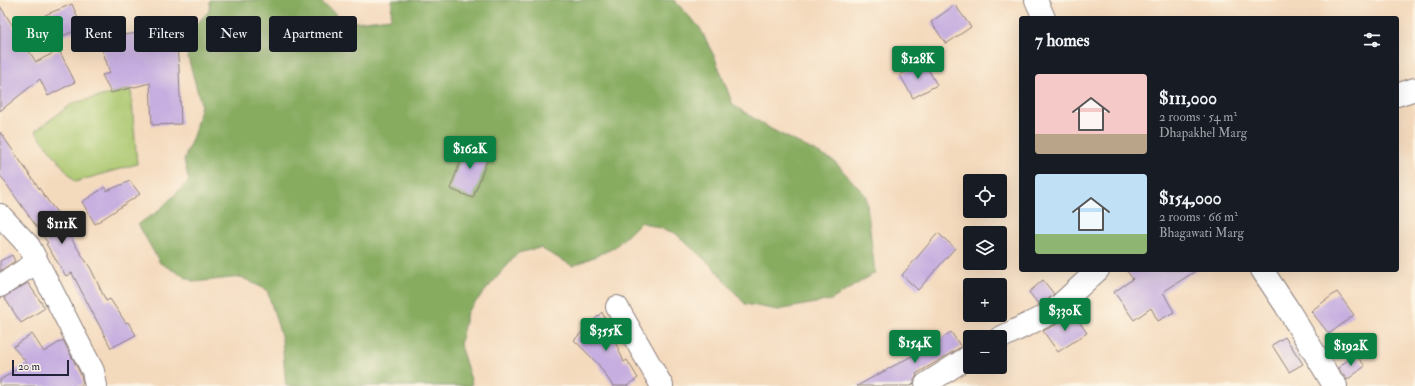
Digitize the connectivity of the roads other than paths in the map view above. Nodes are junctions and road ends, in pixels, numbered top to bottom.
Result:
1 (1036, 0) edge
2 (1043, 16) edge
3 (1415, 89) edge
4 (1399, 94) edge
5 (0, 215) edge
6 (37, 262) junction
7 (1096, 272) edge
8 (1263, 272) edge
9 (0, 286) edge
10 (618, 307) dead end
11 (1007, 334) edge
12 (963, 360) edge
13 (96, 386) edge
14 (662, 386) edge
15 (928, 386) edge
16 (1336, 386) edge

1 - 2 street
3 - 4 street
5 - 6 street
6 - 9 street
6 - 13 street
7 - 11 street
8 - 16 street
10 - 14 street
12 - 15 street

